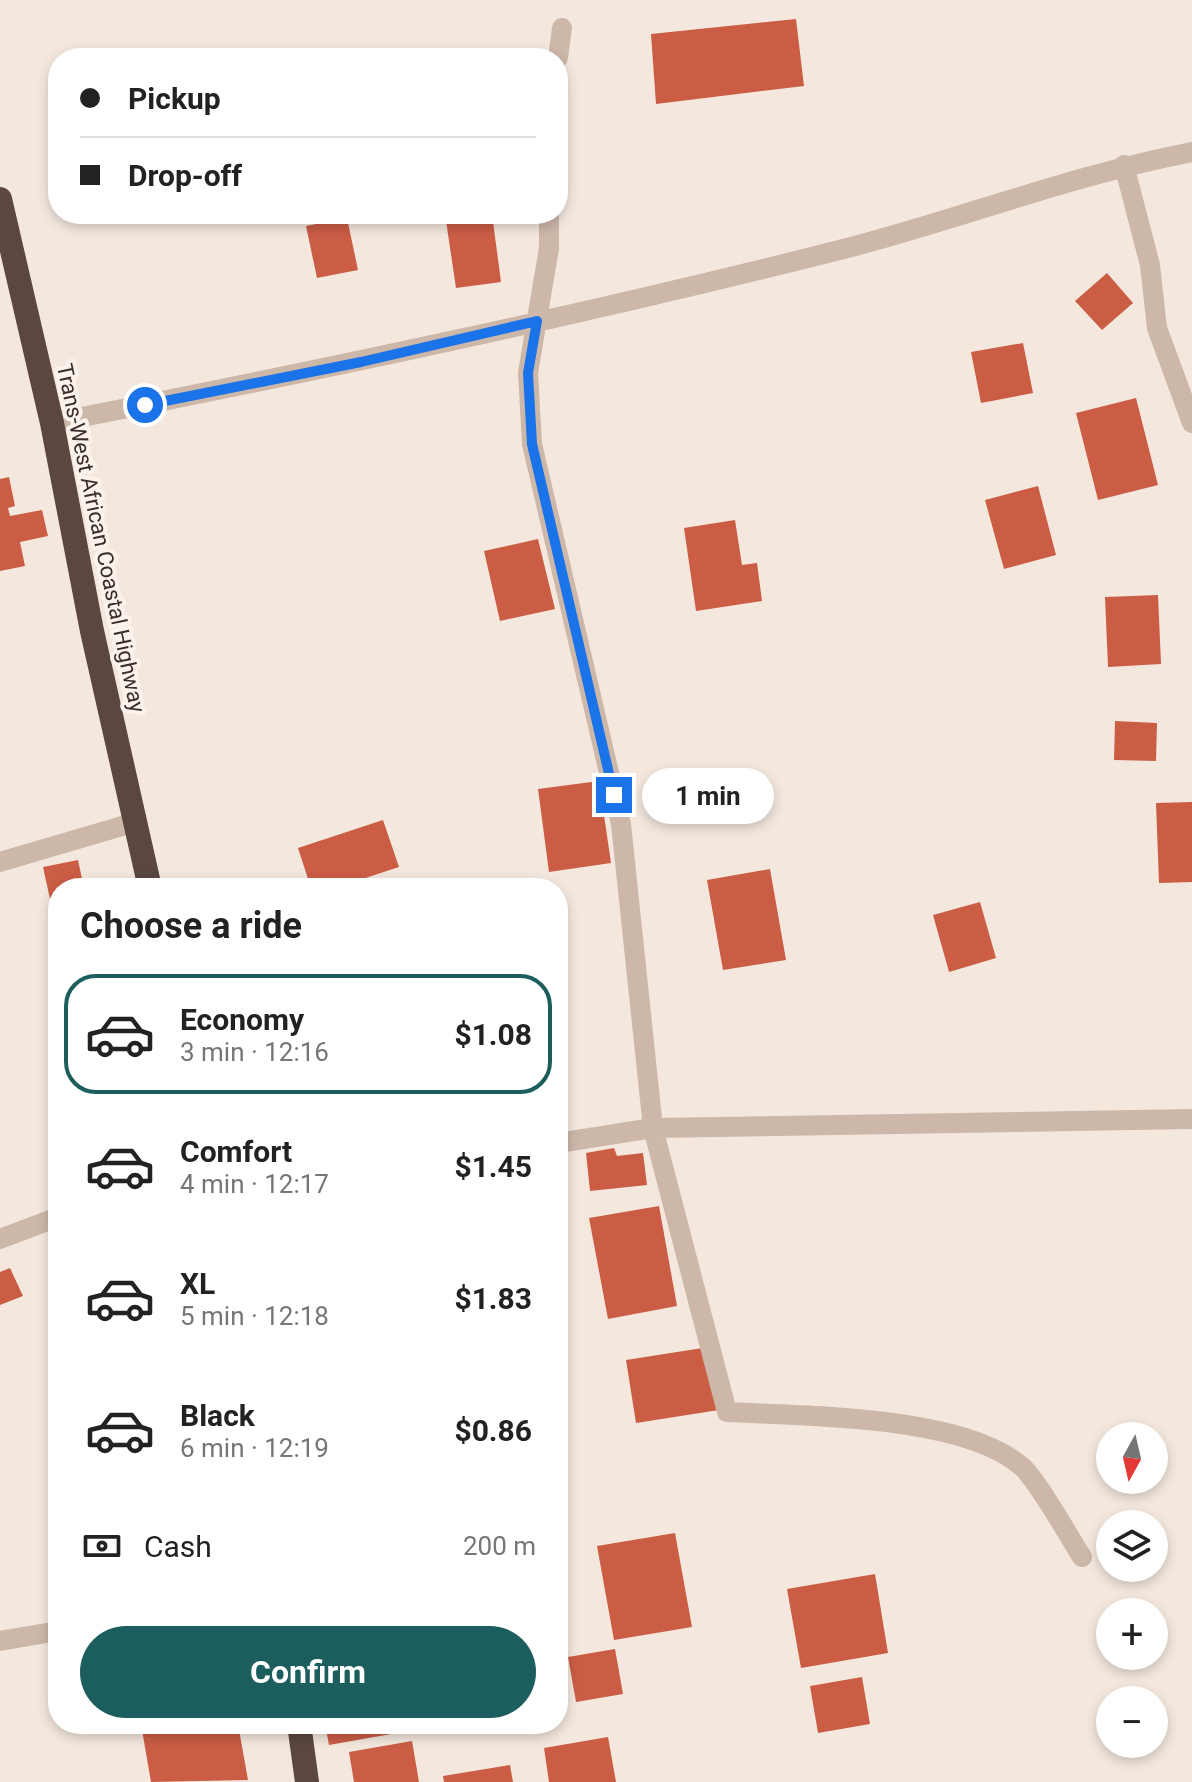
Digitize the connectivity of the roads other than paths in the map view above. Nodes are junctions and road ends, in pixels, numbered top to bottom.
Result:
1 (562, 28) dead end
2 (559, 48) edge
3 (1192, 152) edge
4 (1124, 165) junction
5 (0, 199) edge
6 (549, 224) edge
7 (537, 321) junction
8 (52, 423) junction
9 (1192, 423) edge
10 (136, 822) junction
11 (0, 862) edge
12 (148, 878) edge
13 (1192, 1119) edge
14 (653, 1128) junction
15 (568, 1141) edge
16 (48, 1221) edge
17 (0, 1239) edge
18 (1082, 1557) dead end
19 (48, 1633) edge
20 (0, 1641) edge
21 (300, 1734) edge
22 (307, 1782) edge

1 - 2 street
3 - 4 street
4 - 7 street
4 - 9 street
5 - 8 highway, Trans-West African Coastal Highway
6 - 7 street
7 - 8 street
7 - 14 street
8 - 10 highway, Trans-West African Coastal Highway
10 - 11 street
10 - 12 highway, Trans-West African Coastal Highway
13 - 14 street
14 - 15 street
14 - 18 street
16 - 17 street
19 - 20 street
21 - 22 highway

